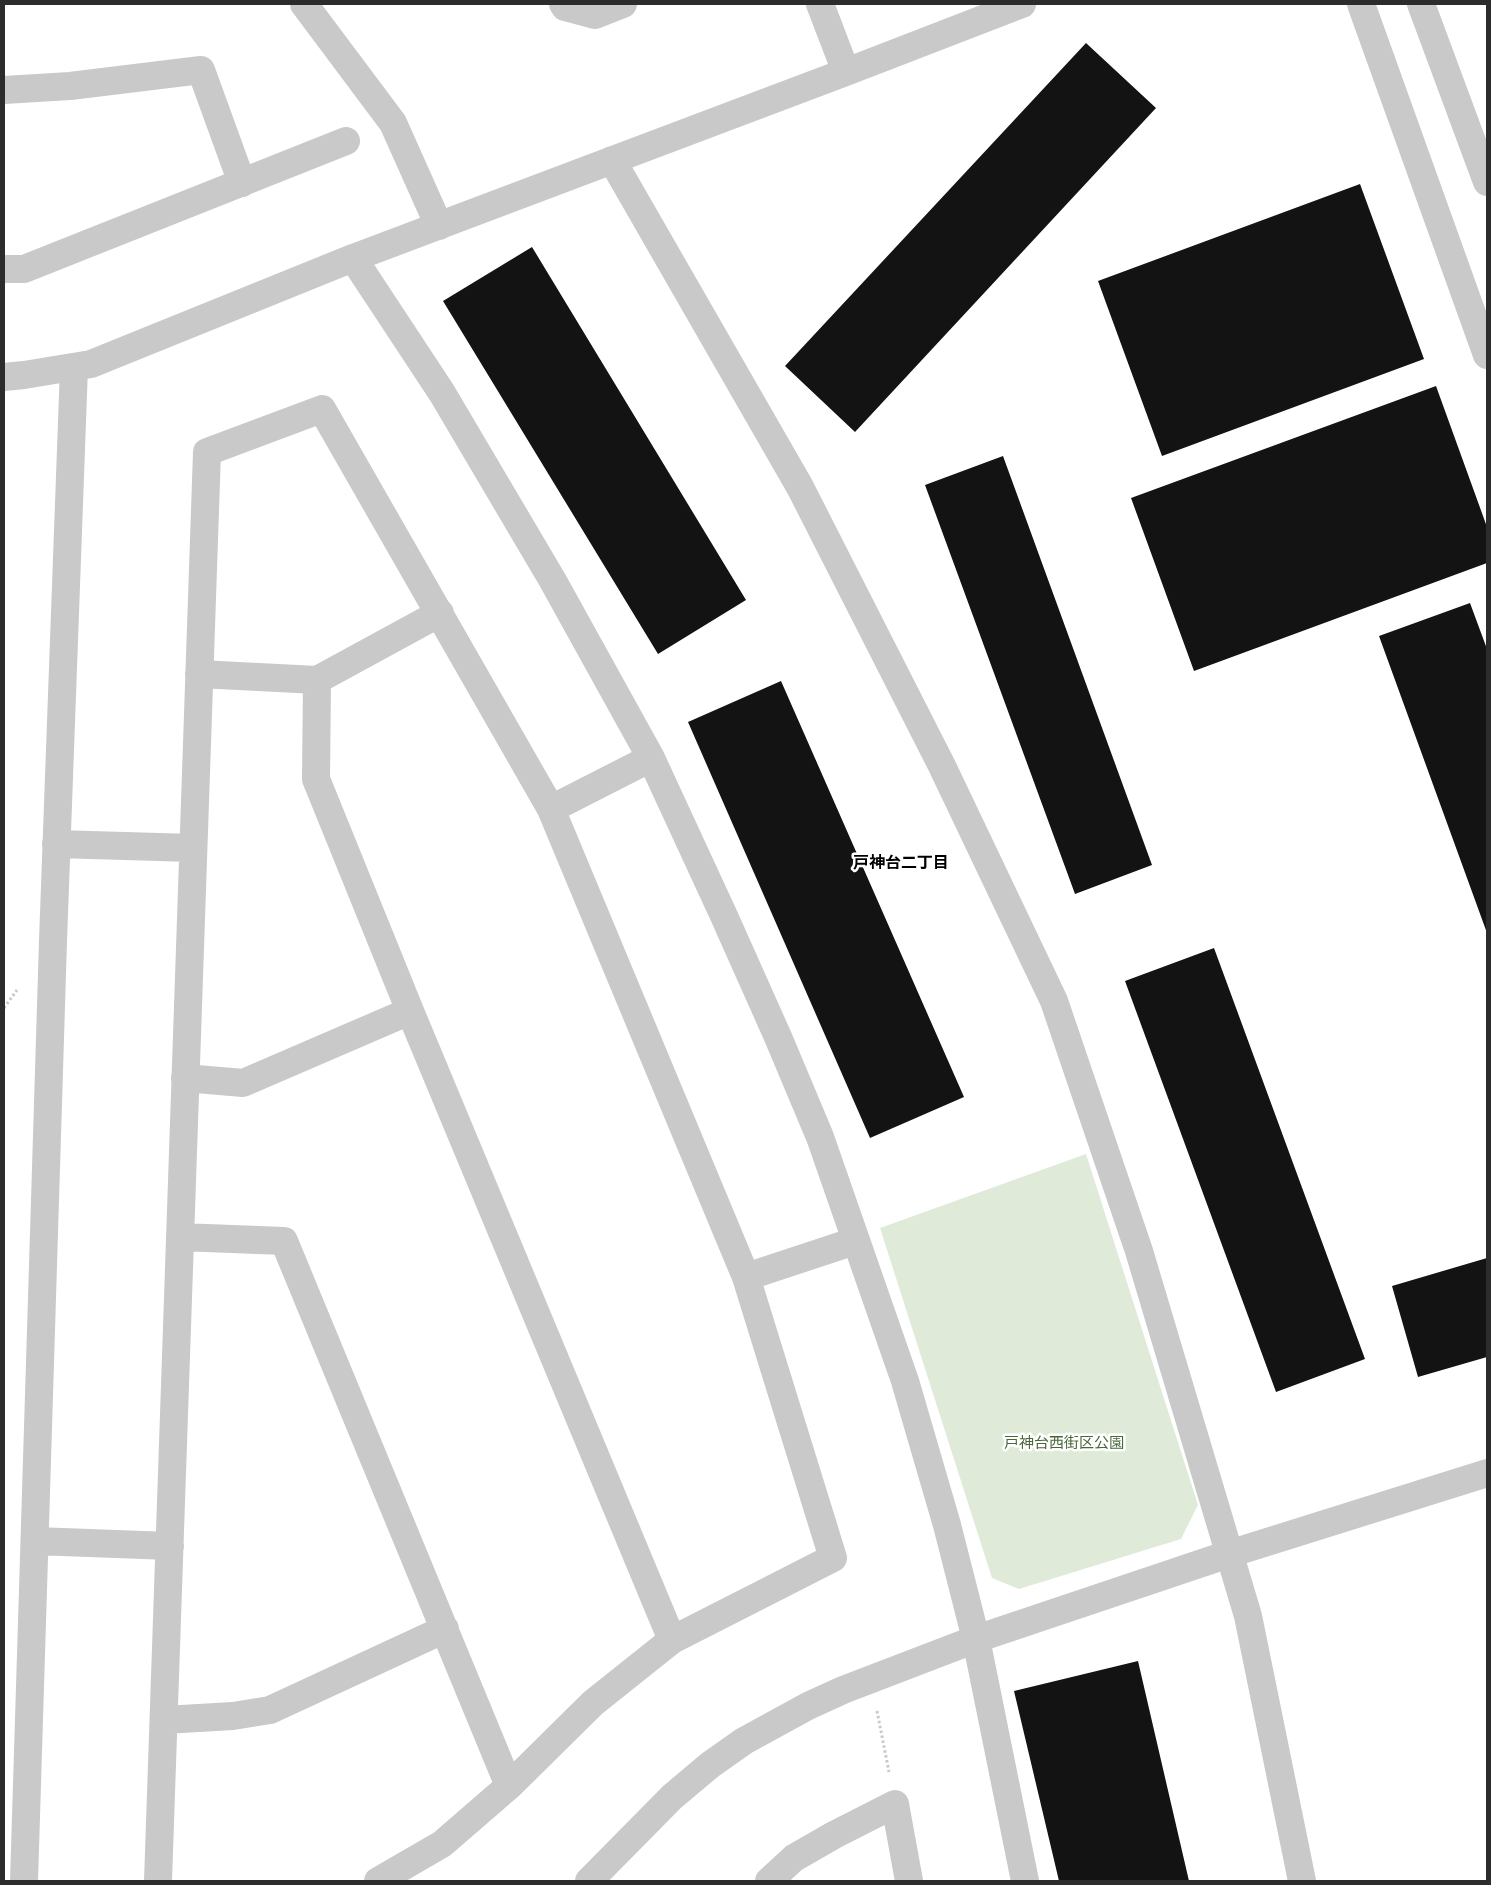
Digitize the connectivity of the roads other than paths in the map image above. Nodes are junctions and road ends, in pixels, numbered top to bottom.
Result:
1 (304, 4) edge
2 (563, 4) edge
3 (623, 4) edge
4 (820, 4) edge
5 (1022, 4) edge
6 (1361, 4) edge
7 (1421, 4) edge
8 (846, 72) junction
9 (4, 90) edge
10 (346, 141) dead end
11 (612, 160) junction
12 (1487, 182) edge
13 (242, 183) junction
14 (439, 226) junction
15 (353, 258) junction
16 (4, 270) edge
17 (1487, 354) edge
18 (74, 367) junction
19 (4, 377) edge
20 (440, 613) junction
21 (200, 674) junction
22 (317, 680) junction
23 (651, 758) junction
24 (551, 809) junction
25 (56, 844) junction
26 (193, 848) junction
27 (410, 1011) junction
28 (185, 1078) junction
29 (180, 1237) junction
30 (855, 1241) junction
31 (746, 1277) junction
32 (1487, 1473) edge
33 (34, 1542) junction
34 (170, 1546) junction
35 (1229, 1554) junction
36 (445, 1630) junction
37 (976, 1639) junction
38 (672, 1640) junction
39 (164, 1720) junction
40 (509, 1786) junction
41 (24, 1881) edge
42 (158, 1881) edge
43 (378, 1881) edge
44 (589, 1881) edge
45 (769, 1881) edge
46 (909, 1881) edge
47 (1025, 1881) edge
48 (1302, 1881) edge

1 - 14 street
2 - 3 street
4 - 8 street
5 - 8 street
6 - 17 street
7 - 12 street
8 - 11 street
9 - 13 street
10 - 13 street
11 - 14 street
11 - 35 street
13 - 16 street
14 - 15 street
15 - 18 street
15 - 23 street
18 - 19 street
18 - 25 street
20 - 21 street
20 - 22 street
20 - 24 street
21 - 22 street
21 - 26 street
22 - 27 street
23 - 24 street
23 - 30 street
24 - 31 street
25 - 26 street
25 - 33 street
26 - 28 street
27 - 28 street
27 - 38 street
28 - 29 street
29 - 34 street
29 - 36 street
30 - 31 street
30 - 37 street
31 - 38 street
32 - 35 street
33 - 34 street
33 - 41 street
34 - 39 street
35 - 37 street
35 - 48 street
36 - 39 street
36 - 40 street
37 - 44 street
37 - 47 street
38 - 40 street
39 - 42 street
40 - 43 street
45 - 46 street

